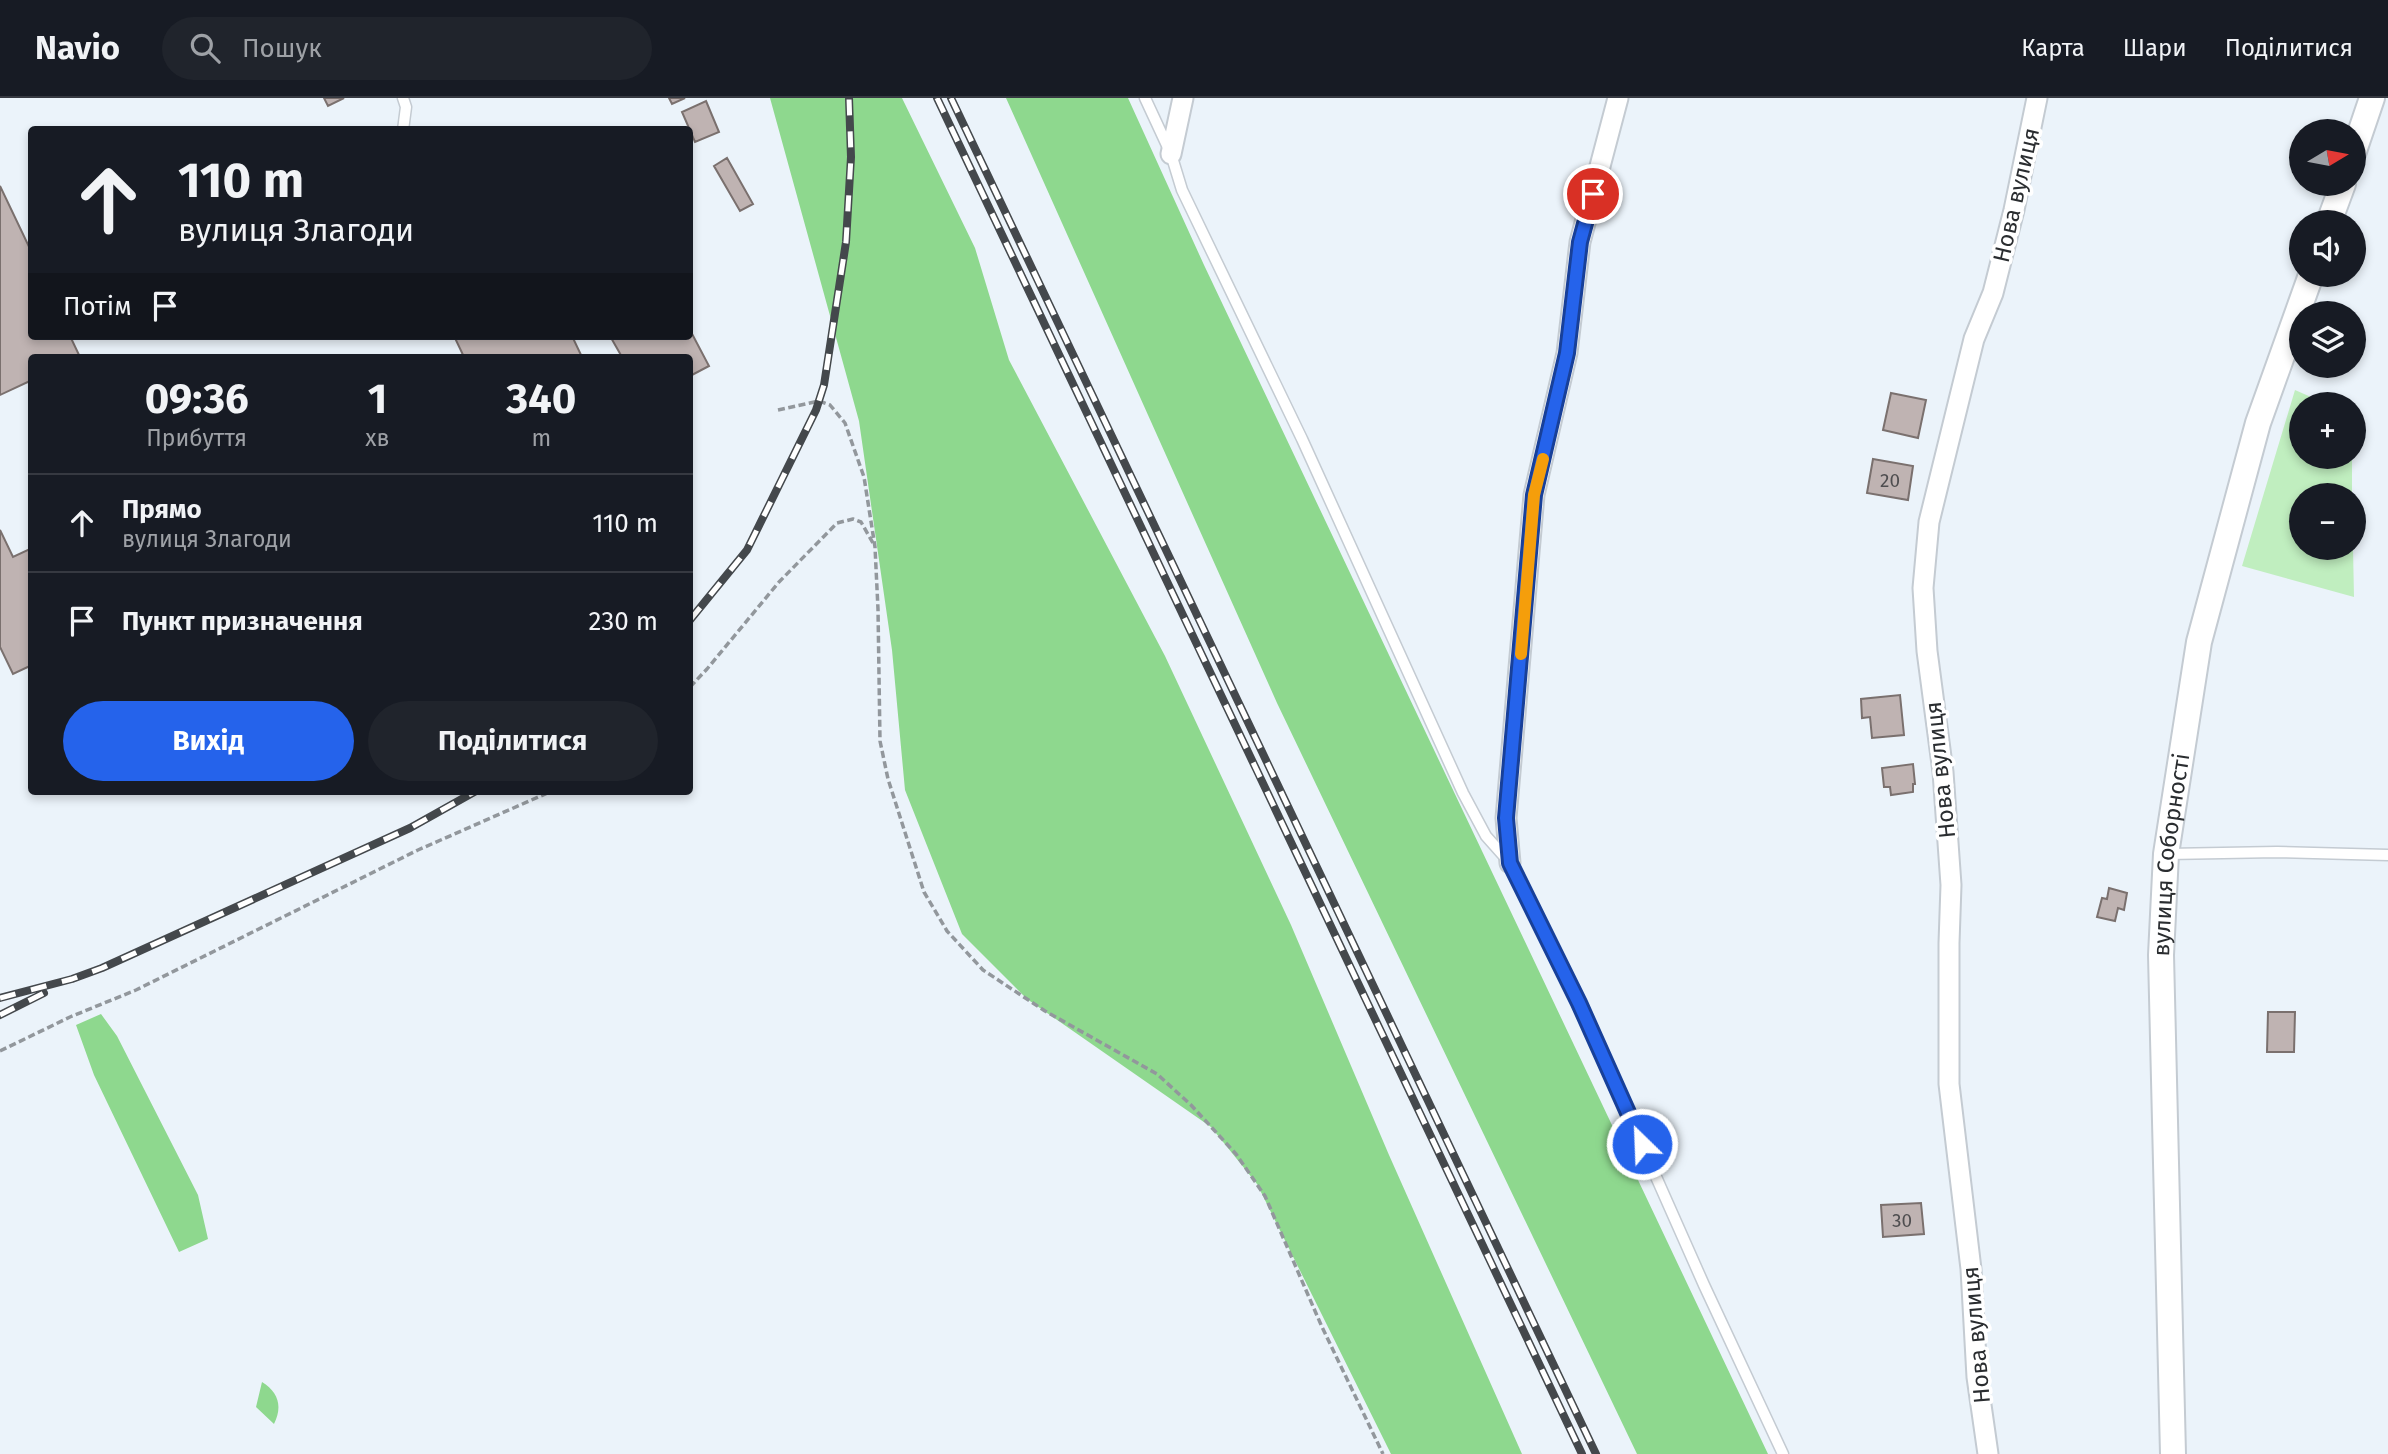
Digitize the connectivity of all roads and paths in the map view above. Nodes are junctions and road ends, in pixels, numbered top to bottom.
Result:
1 (403, 98) edge
2 (1145, 98) edge
3 (1183, 98) edge
4 (1618, 98) edge
5 (2037, 98) edge
6 (2372, 98) edge
7 (2365, 119) edge
8 (404, 126) edge
9 (1171, 154) junction
10 (2307, 287) edge
11 (778, 410) dead end
12 (875, 547) junction
13 (693, 684) edge
14 (543, 795) edge
15 (2166, 854) junction
16 (2388, 855) edge
17 (1510, 863) junction
18 (0, 1051) edge
19 (1383, 1454) edge
20 (1783, 1454) edge
21 (1988, 1454) edge
22 (2173, 1454) edge

1 - 8 lane
2 - 9 lane
3 - 9 street
4 - 17 street
5 - 21 street, Нова вулиця
6 - 7 street
9 - 17 lane
10 - 15 street, вулиця Соборності
11 - 12 path
12 - 13 path
12 - 19 path
14 - 18 path
15 - 16 lane
15 - 22 street, вулиця Соборності
17 - 20 lane

